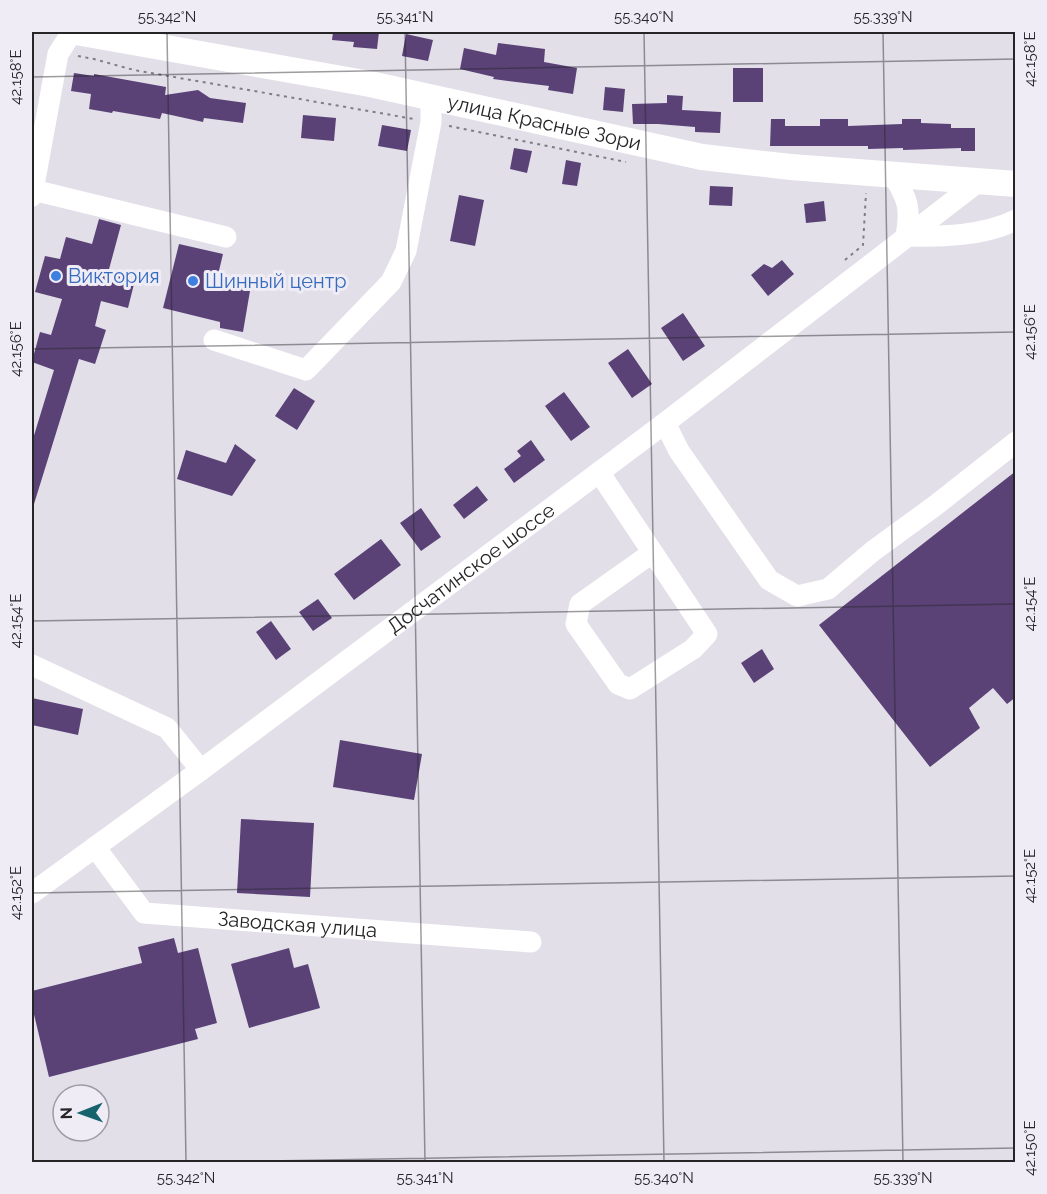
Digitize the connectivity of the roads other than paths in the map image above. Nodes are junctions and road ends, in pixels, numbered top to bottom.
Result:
1 (83, 32) edge
2 (431, 110) junction
3 (893, 175) junction
4 (978, 182) junction
5 (1016, 184) edge
6 (32, 193) edge
7 (1016, 219) edge
8 (906, 236) junction
9 (226, 237) dead end
10 (214, 340) dead end
11 (664, 423) junction
12 (1016, 442) edge
13 (599, 472) junction
14 (652, 553) junction
15 (32, 665) edge
16 (201, 770) junction
17 (95, 847) junction
18 (32, 893) edge
19 (531, 942) dead end

1 - 2 main road, улица Красные Зори
1 - 6 street
2 - 3 main road, улица Красные Зори
2 - 10 street
3 - 4 main road, улица Красные Зори
3 - 8 street
4 - 5 main road, улица Красные Зори
4 - 8 street, Досчатинское шоссе
6 - 9 street
7 - 8 street
8 - 11 street, Досчатинское шоссе
11 - 12 street
11 - 13 street, Досчатинское шоссе
13 - 14 street
13 - 16 street, Досчатинское шоссе
14 - 14 street
15 - 16 street
16 - 17 street, Досчатинское шоссе
17 - 18 street, Досчатинское шоссе
17 - 19 street, Заводская улица

